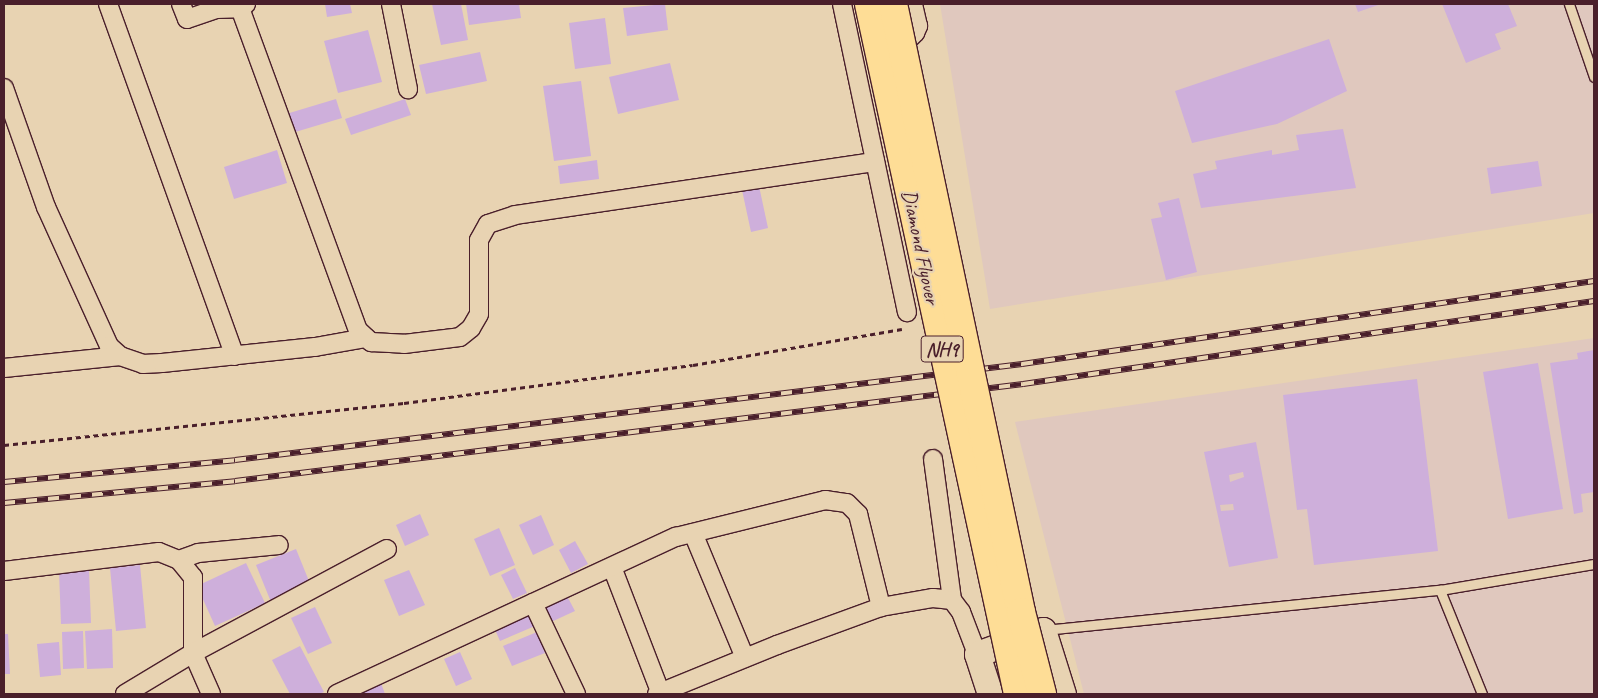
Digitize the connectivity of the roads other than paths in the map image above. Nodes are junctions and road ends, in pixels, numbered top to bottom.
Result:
1 (108, 4) edge
2 (181, 4) edge
3 (391, 4) edge
4 (842, 4) edge
5 (869, 4) edge
6 (893, 4) edge
7 (913, 4) edge
8 (1569, 4) edge
9 (243, 6) edge
10 (852, 48) junction
11 (1594, 76) edge
12 (4, 88) edge
13 (408, 89) dead end
14 (875, 162) junction
15 (908, 320) road end
16 (366, 338) junction
17 (120, 356) junction
18 (235, 356) junction
19 (4, 368) edge
20 (933, 459) dead end
21 (693, 533) junction
22 (280, 545) dead end
23 (387, 549) dead end
24 (179, 560) junction
25 (1594, 564) edge
26 (612, 567) junction
27 (4, 571) edge
28 (1440, 590) junction
29 (952, 600) junction
30 (533, 603) junction
31 (881, 607) junction
32 (1043, 630) junction
33 (193, 653) junction
34 (977, 654) junction
35 (745, 658) junction
36 (125, 694) edge
37 (211, 694) edge
38 (337, 694) edge
39 (576, 694) edge
40 (659, 694) edge
41 (990, 694) edge
42 (1018, 694) edge
43 (1042, 694) edge
44 (1063, 694) edge
45 (1482, 694) edge

1 - 18 street
2 - 9 street
3 - 13 street
4 - 10 street
5 - 42 highway, Diamond Flyover / NH9, bridge
6 - 43 highway, Diamond Flyover / NH9, bridge
7 - 10 street
8 - 11 lane
9 - 16 street
10 - 14 street
12 - 17 street
14 - 15 street
14 - 16 street
16 - 18 street
17 - 18 street
17 - 19 street
20 - 29 street
21 - 26 street
21 - 31 street
21 - 35 street
22 - 24 street
23 - 33 street
24 - 27 street
24 - 33 street
25 - 28 lane
26 - 30 street
26 - 40 street
28 - 32 lane
28 - 45 lane
29 - 31 street
29 - 34 street
30 - 38 street
30 - 39 street
31 - 35 street
32 - 34 street
32 - 44 street
33 - 36 street
33 - 37 street
34 - 41 street
35 - 40 street

